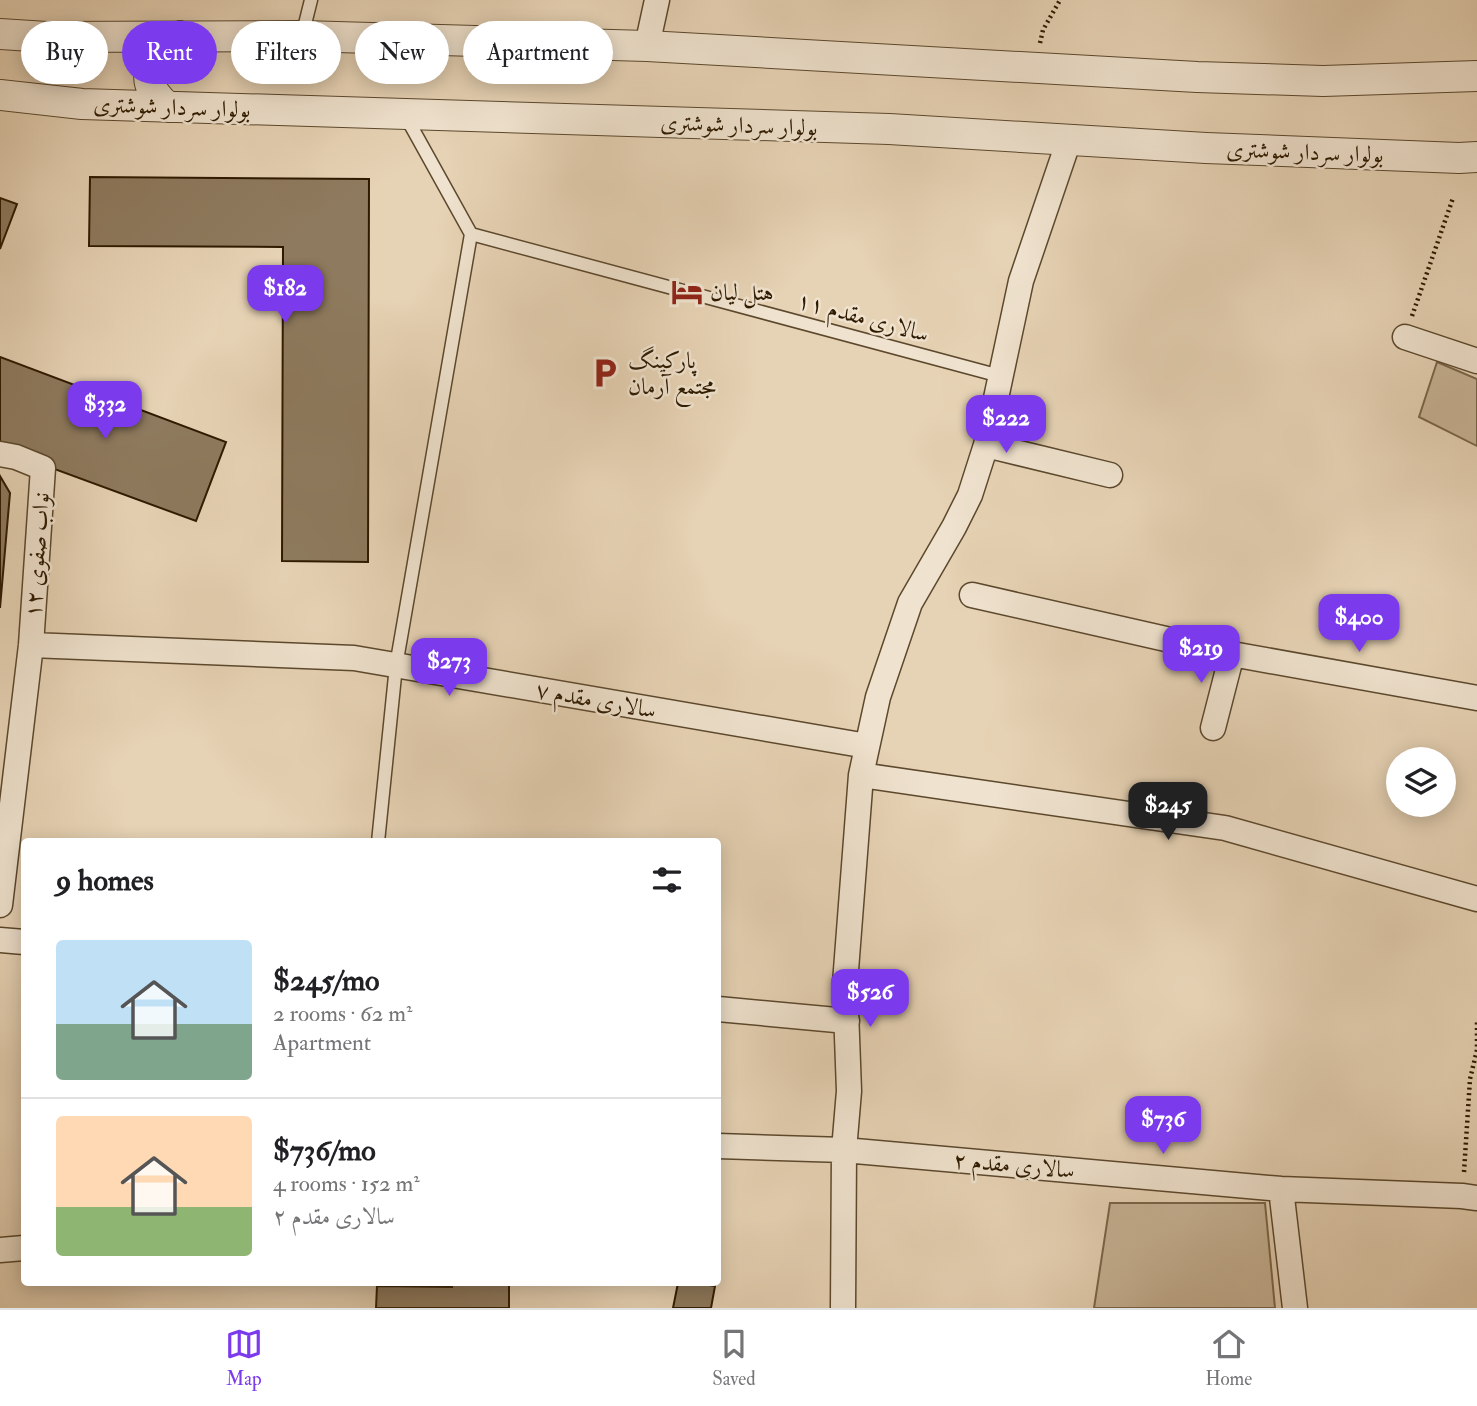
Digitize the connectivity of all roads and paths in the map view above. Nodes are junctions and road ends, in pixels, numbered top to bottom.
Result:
1 (311, 0) edge
2 (657, 0) edge
3 (1060, 0) edge
4 (306, 21) edge
5 (0, 34) edge
6 (122, 36) edge
7 (341, 37) edge
8 (647, 46) junction
9 (1036, 68) junction
10 (1477, 76) edge
11 (150, 84) edge
12 (0, 95) edge
13 (169, 107) junction
14 (405, 114) junction
15 (1069, 140) junction
16 (1477, 157) edge
17 (1453, 198) dead end
18 (471, 234) junction
19 (1405, 337) joint
20 (1477, 361) edge
21 (1000, 376) junction
22 (986, 445) junction
23 (0, 454) edge
24 (1110, 475) dead end
25 (972, 595) dead end
26 (31, 645) junction
27 (1232, 654) junction
28 (396, 666) junction
29 (1477, 698) edge
30 (1213, 728) dead end
31 (867, 746) junction
32 (862, 775) junction
33 (378, 838) edge
34 (1477, 898) edge
35 (0, 905) edge
36 (0, 940) edge
37 (21, 942) edge
38 (721, 1009) edge
39 (1477, 1020) edge
40 (847, 1021) junction
41 (721, 1146) edge
42 (844, 1150) junction
43 (1281, 1189) junction
44 (1469, 1197) edge
45 (21, 1248) edge
46 (0, 1250) edge
47 (843, 1308) edge
48 (1295, 1308) edge

1 - 4 lane
2 - 8 street
3 - 9 path
5 - 6 street
7 - 8 street
8 - 9 street
9 - 10 street
11 - 13 street
12 - 13 street, بولوار سردار شوشتری
13 - 14 street, بولوار سردار شوشتری
14 - 15 street, بولوار سردار شوشتری
14 - 18 lane
15 - 16 street, بولوار سردار شوشتری
15 - 21 street
17 - 19 path
18 - 21 lane, سالاری مقدم ۱۱
18 - 28 lane
19 - 20 street
21 - 22 street
22 - 24 street
22 - 31 street
23 - 26 street, نواب صفوی ۱۲
25 - 27 street
26 - 28 street, سالاری مقدم ۷
26 - 35 street
27 - 29 street
27 - 30 street
28 - 31 street, سالاری مقدم ۷
28 - 33 lane
31 - 32 street
32 - 34 street
32 - 40 street
36 - 37 street
38 - 40 street
39 - 44 path
40 - 42 street
41 - 42 street, سالاری مقدم ۲
42 - 43 street, سالاری مقدم ۲
42 - 47 street
43 - 44 street, سالاری مقدم ۲
43 - 48 street
45 - 46 street

